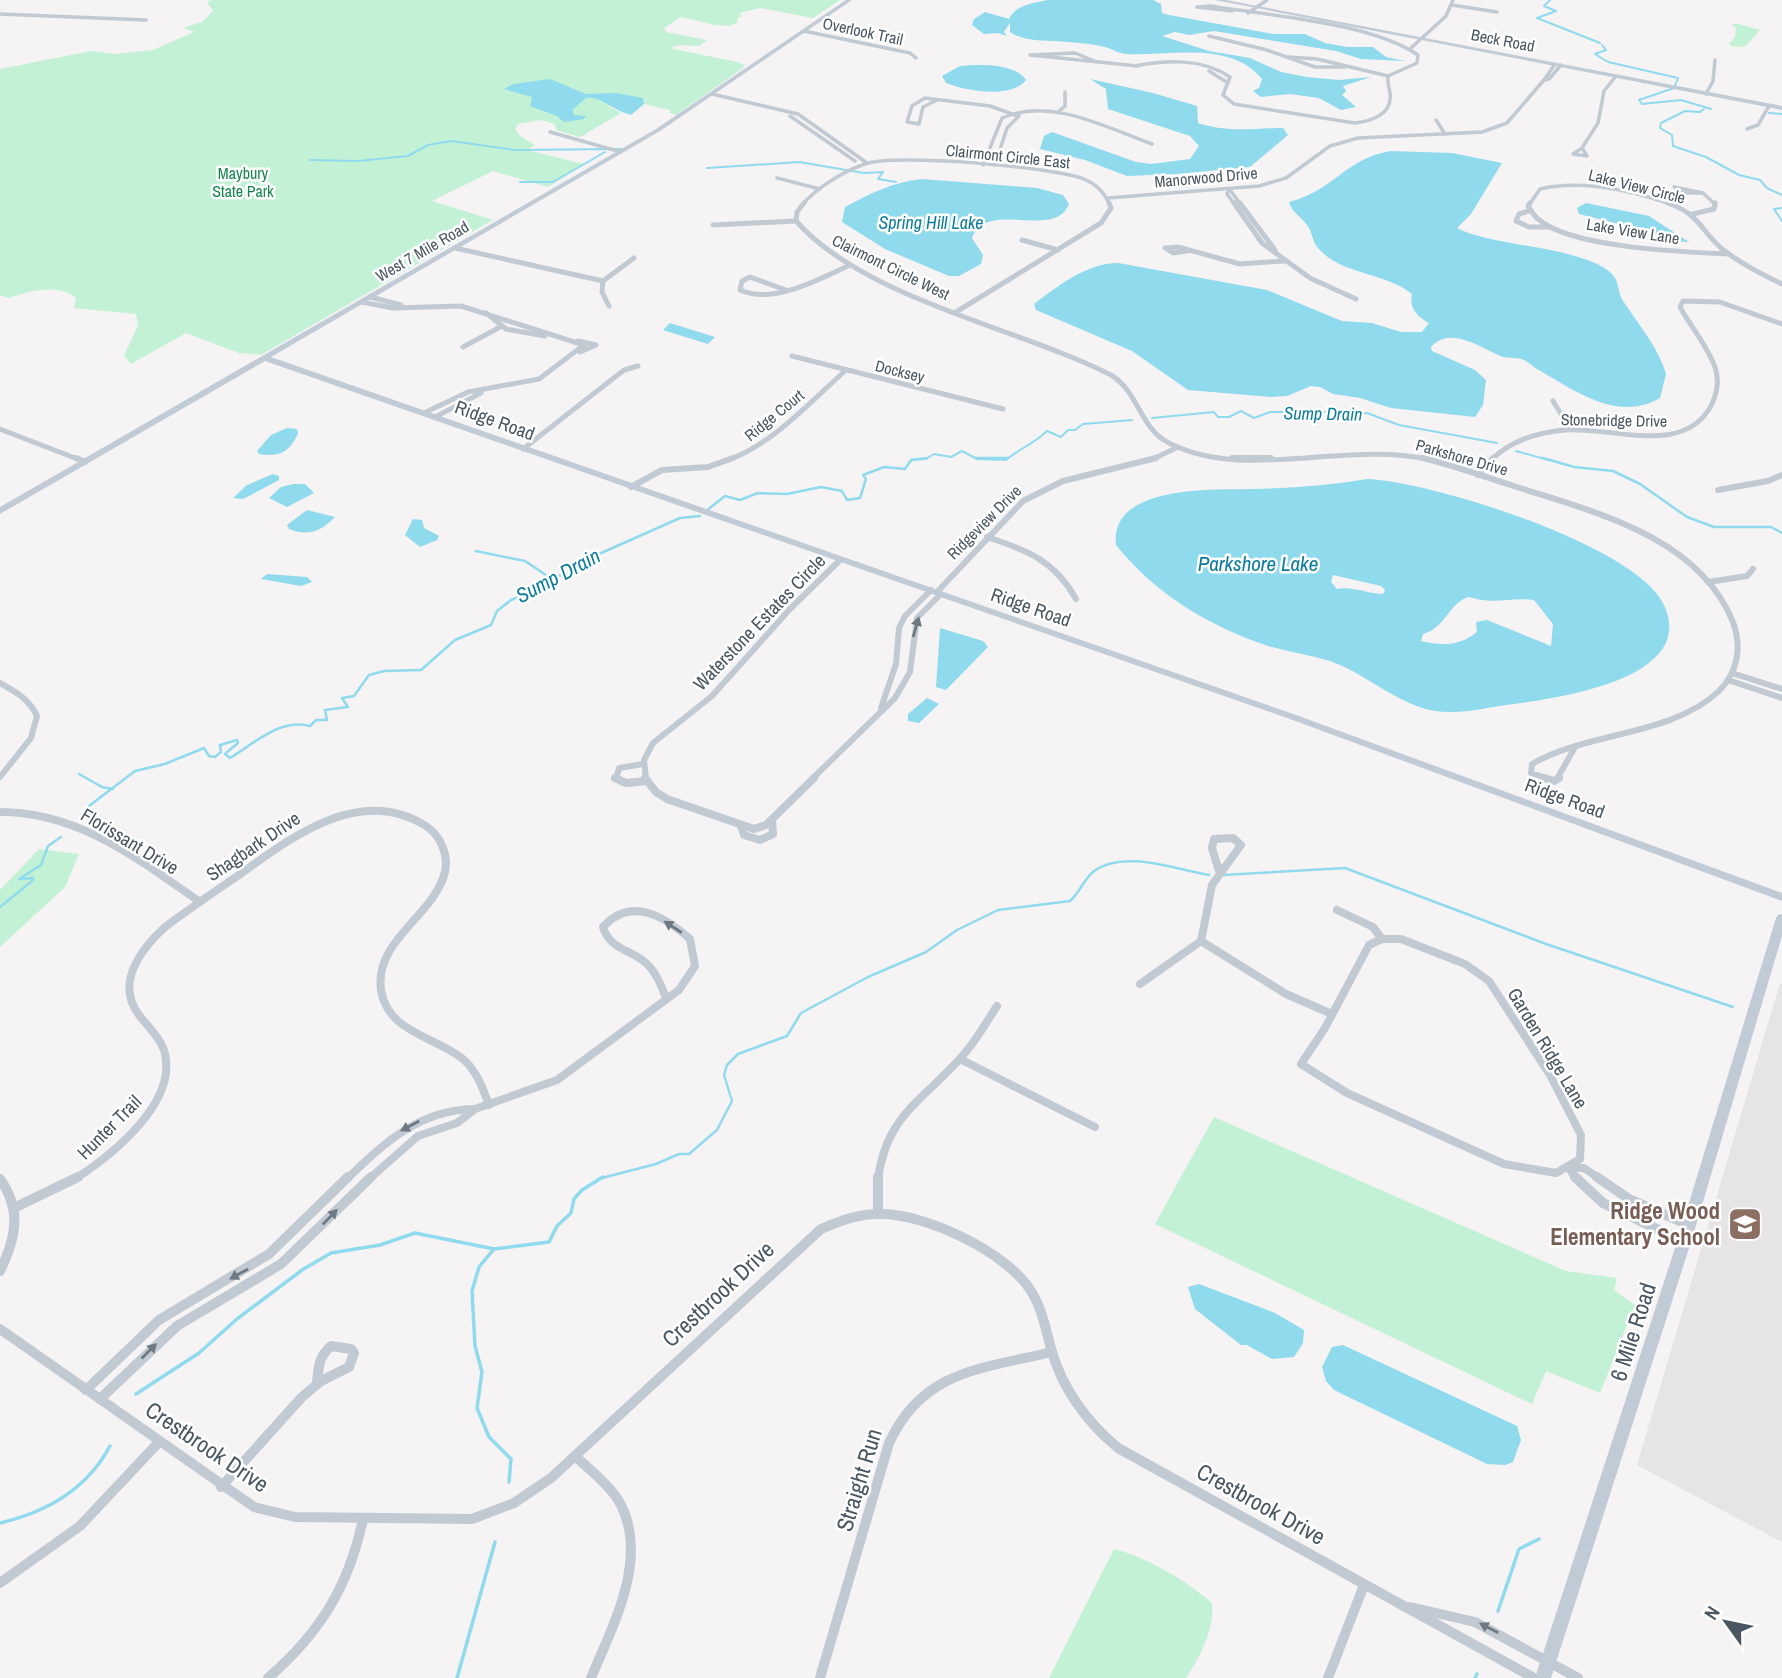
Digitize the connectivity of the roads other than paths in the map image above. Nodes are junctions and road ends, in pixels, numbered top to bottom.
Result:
1 (849, 0) edge
2 (1218, 0) edge
3 (1259, 0) edge
4 (1267, 0) edge
5 (1453, 3) edge
6 (1252, 9) junction
7 (1232, 11) junction
8 (1497, 12) dead end
9 (0, 14) edge
10 (1263, 16) junction
11 (146, 20) dead end
12 (1298, 22) junction
13 (1274, 23) dead end
14 (1286, 24) dead end
15 (804, 32) junction
16 (1365, 34) junction
17 (1209, 36) dead end
18 (1354, 36) dead end
19 (1420, 39) junction
20 (1411, 48) junction
21 (916, 58) dead end
22 (1715, 60) dead end
23 (1097, 62) junction
24 (1558, 65) junction
25 (1364, 71) junction
26 (1396, 72) junction
27 (1388, 76) junction
28 (1616, 76) junction
29 (1065, 92) dead end
30 (1706, 94) junction
31 (710, 96) junction
32 (937, 100) junction
33 (761, 106) junction
34 (1769, 106) junction
35 (1782, 108) edge
36 (1058, 112) junction
37 (1011, 113) junction
38 (1018, 116) junction
39 (804, 117) junction
40 (797, 120) junction
41 (1436, 120) dead end
42 (1747, 129) dead end
43 (995, 131) junction
44 (551, 132) dead end
45 (1006, 132) junction
46 (1445, 135) junction
47 (833, 139) junction
48 (826, 141) junction
49 (991, 143) junction
50 (1002, 144) junction
51 (1152, 144) dead end
52 (1582, 148) dead end
53 (621, 152) junction
54 (865, 164) junction
55 (983, 165) junction
56 (995, 165) junction
57 (777, 178) dead end
58 (820, 189) junction
59 (1229, 190) junction
60 (1702, 193) junction
61 (1108, 198) junction
62 (1529, 211) junction
63 (1693, 214) junction
64 (796, 221) junction
65 (713, 225) dead end
66 (1551, 226) junction
67 (1022, 240) dead end
68 (458, 246) junction
69 (1058, 250) junction
70 (1187, 251) dead end
71 (1729, 254) junction
72 (634, 258) dead end
73 (1284, 261) junction
74 (850, 265) junction
75 (603, 281) junction
76 (1782, 284) edge
77 (786, 290) junction
78 (370, 297) junction
79 (1356, 299) dead end
80 (361, 302) junction
81 (609, 306) dead end
82 (408, 307) junction
83 (956, 312) junction
84 (485, 313) junction
85 (509, 322) junction
86 (1782, 324) edge
87 (500, 327) junction
88 (559, 337) junction
89 (577, 341) junction
90 (463, 347) dead end
91 (580, 352) junction
92 (792, 356) dead end
93 (265, 358) junction
94 (638, 366) dead end
95 (846, 370) junction
96 (488, 390) junction
97 (1553, 401) dead end
98 (1003, 409) dead end
99 (424, 414) junction
100 (435, 417) junction
101 (0, 429) edge
102 (1570, 429) junction
103 (1178, 447) junction
104 (523, 449) junction
105 (85, 462) junction
106 (1478, 475) junction
107 (1782, 475) edge
108 (631, 487) junction
109 (1718, 490) dead end
110 (0, 511) edge
111 (987, 537) junction
112 (840, 560) junction
113 (1753, 569) dead end
114 (1708, 582) junction
115 (936, 592) junction
116 (1076, 600) dead end
117 (897, 655) junction
118 (912, 656) junction
119 (1730, 677) junction
120 (0, 683) edge
121 (1782, 689) edge
122 (1782, 698) edge
123 (881, 708) junction
124 (1575, 747) junction
125 (643, 764) junction
126 (0, 777) edge
127 (647, 781) junction
128 (0, 812) edge
129 (772, 820) junction
130 (741, 826) junction
131 (1219, 871) junction
132 (1782, 897) edge
133 (200, 902) junction
134 (1337, 910) dead end
135 (1782, 918) edge
136 (1382, 939) junction
137 (1201, 941) junction
138 (1140, 984) dead end
139 (666, 998) junction
140 (997, 1006) dead end
141 (1332, 1014) junction
142 (960, 1059) junction
143 (489, 1105) junction
144 (475, 1110) junction
145 (1095, 1127) dead end
146 (374, 1152) junction
147 (385, 1160) junction
148 (1569, 1168) junction
149 (0, 1179) edge
150 (16, 1207) junction
151 (878, 1212) junction
152 (1689, 1225) junction
153 (1684, 1242) junction
154 (269, 1254) junction
155 (281, 1264) junction
156 (0, 1271) edge
157 (0, 1329) edge
158 (1052, 1352) junction
159 (317, 1383) junction
160 (86, 1390) junction
161 (100, 1399) junction
162 (159, 1443) junction
163 (575, 1456) junction
164 (221, 1487) junction
165 (363, 1519) junction
166 (0, 1583) edge
167 (1364, 1585) junction
168 (1405, 1606) junction
169 (1548, 1661) junction
170 (268, 1678) edge
171 (592, 1678) edge
172 (820, 1678) edge
173 (1328, 1678) edge
174 (1534, 1678) edge
175 (1543, 1678) edge
176 (1578, 1678) edge

1 - 15 street, West 7 Mile Road
2 - 6 street, Beck Road
3 - 6 street
4 - 6 street
5 - 8 street
5 - 19 street
6 - 7 street
6 - 10 street
6 - 19 street, Beck Road
7 - 7 street
9 - 11 street
10 - 12 street
10 - 13 street
12 - 14 street
12 - 16 street
15 - 21 street, Overlook Trail
15 - 31 street, West 7 Mile Road
16 - 18 street
16 - 20 street
17 - 25 street
19 - 20 street
19 - 24 street, Beck Road
20 - 26 street
22 - 30 street
23 - 23 street
23 - 27 street
24 - 28 street, Beck Road
24 - 46 street, Manorwood Drive
25 - 26 street
25 - 27 street
26 - 27 street
28 - 30 street, Beck Road
28 - 52 street
29 - 36 street
30 - 34 street, Beck Road
31 - 33 street
31 - 53 street, West 7 Mile Road
32 - 32 street
32 - 37 street
33 - 39 street
33 - 40 street
34 - 35 street, Beck Road
34 - 42 street
36 - 37 street
36 - 38 street
36 - 51 street
37 - 38 street
37 - 43 street
38 - 45 street
39 - 40 street
39 - 47 street
40 - 48 street
41 - 46 street
43 - 45 street
43 - 49 street
44 - 53 street
45 - 50 street
46 - 59 street, Manorwood Drive
47 - 48 street
47 - 54 street
48 - 54 street
49 - 50 street
49 - 55 street
50 - 56 street
53 - 68 street, West 7 Mile Road
54 - 55 street, Clairmont Circle East
54 - 58 street
55 - 56 street, Clairmont Circle East
56 - 61 street, Clairmont Circle East
57 - 58 street
58 - 64 street
59 - 61 street, Manorwood Drive
59 - 73 street
60 - 60 street
60 - 63 street
61 - 69 street
62 - 63 street, Lake View Circle
62 - 66 street, Lake View Lane
62 - 66 street
63 - 71 street, Lake View Circle
64 - 65 street
64 - 74 street, Clairmont Circle West
66 - 71 street, Lake View Lane
67 - 69 street
68 - 75 street
68 - 78 street, West 7 Mile Road
69 - 83 street
70 - 73 street
71 - 76 street, Lake View Circle
72 - 75 street
73 - 79 street
74 - 77 street
74 - 83 street, Clairmont Circle West
75 - 81 street
77 - 77 street
78 - 80 street, West 7 Mile Road
78 - 82 street
80 - 82 street
80 - 93 street, West 7 Mile Road
82 - 84 street
83 - 103 street, Parkshore Drive
84 - 85 street
84 - 87 street
85 - 87 street
85 - 88 street
86 - 102 street, Stonebridge Drive
87 - 88 street
87 - 90 street
88 - 89 street
89 - 91 street
89 - 91 street
91 - 96 street
92 - 95 street, Docksey
93 - 99 street, Ridge Road
93 - 105 street, West 7 Mile Road
94 - 104 street
95 - 98 street, Docksey
95 - 108 street, Ridge Court
96 - 99 street
96 - 100 street
97 - 102 street
99 - 100 street, Ridge Road
100 - 104 street, Ridge Road
101 - 105 street
102 - 106 street, Stonebridge Drive
103 - 106 street, Parkshore Drive
103 - 111 street, Ridgeview Drive
104 - 108 street, Ridge Road
105 - 110 street, West 7 Mile Road
106 - 114 street, Parkshore Drive
107 - 109 street
108 - 112 street, Ridge Road
111 - 115 street, Ridgeview Drive
111 - 116 street
112 - 115 street, Ridge Road
112 - 125 street, Waterstone Estates Circle
113 - 114 street
114 - 119 street, Parkshore Drive
115 - 117 street
118 -> 115 street
115 - 132 street, Ridge Road
117 - 118 street
117 - 123 street
118 - 123 street
119 - 121 street
119 - 122 street
119 - 124 street
120 - 126 street
123 - 129 street
124 - 124 street
125 - 127 street
125 - 127 street
127 - 130 street
128 - 133 street, Florissant Drive
129 - 130 street
129 - 130 street
131 - 131 street
131 - 137 street
133 - 143 street, Shagbark Drive
133 - 150 street, Hunter Trail
134 - 136 street
135 - 152 street, 6 Mile Road
136 - 141 street
136 - 148 street, Garden Ridge Lane
137 - 138 street
137 - 141 street
139 -> 139 street
139 - 143 street
140 - 142 street
141 - 148 street
142 - 145 street
142 - 151 street
143 - 144 street
144 -> 146 street
144 - 147 street
146 - 147 street
146 - 154 street
155 -> 147 street
148 - 152 street
148 - 153 street
149 - 150 street
150 - 156 street
151 - 158 street, Crestbrook Drive
151 - 163 street, Crestbrook Drive
152 - 153 street, 6 Mile Road
153 - 169 street, 6 Mile Road
154 - 155 street
154 -> 160 street
161 -> 155 street
157 - 160 street, Crestbrook Drive
158 - 167 street, Crestbrook Drive
158 - 172 street, Straight Run
159 - 159 street
159 - 164 street
160 - 161 street, Crestbrook Drive
161 - 162 street, Crestbrook Drive
162 - 164 street, Crestbrook Drive
162 - 166 street
163 - 165 street, Crestbrook Drive
163 - 171 street
164 - 165 street, Crestbrook Drive
165 - 170 street
167 - 168 street, Crestbrook Drive
167 - 173 street
169 -> 168 street, Crestbrook Drive
168 - 174 street, Crestbrook Drive
169 - 175 street, 6 Mile Road
169 - 176 street, Crestbrook Drive

